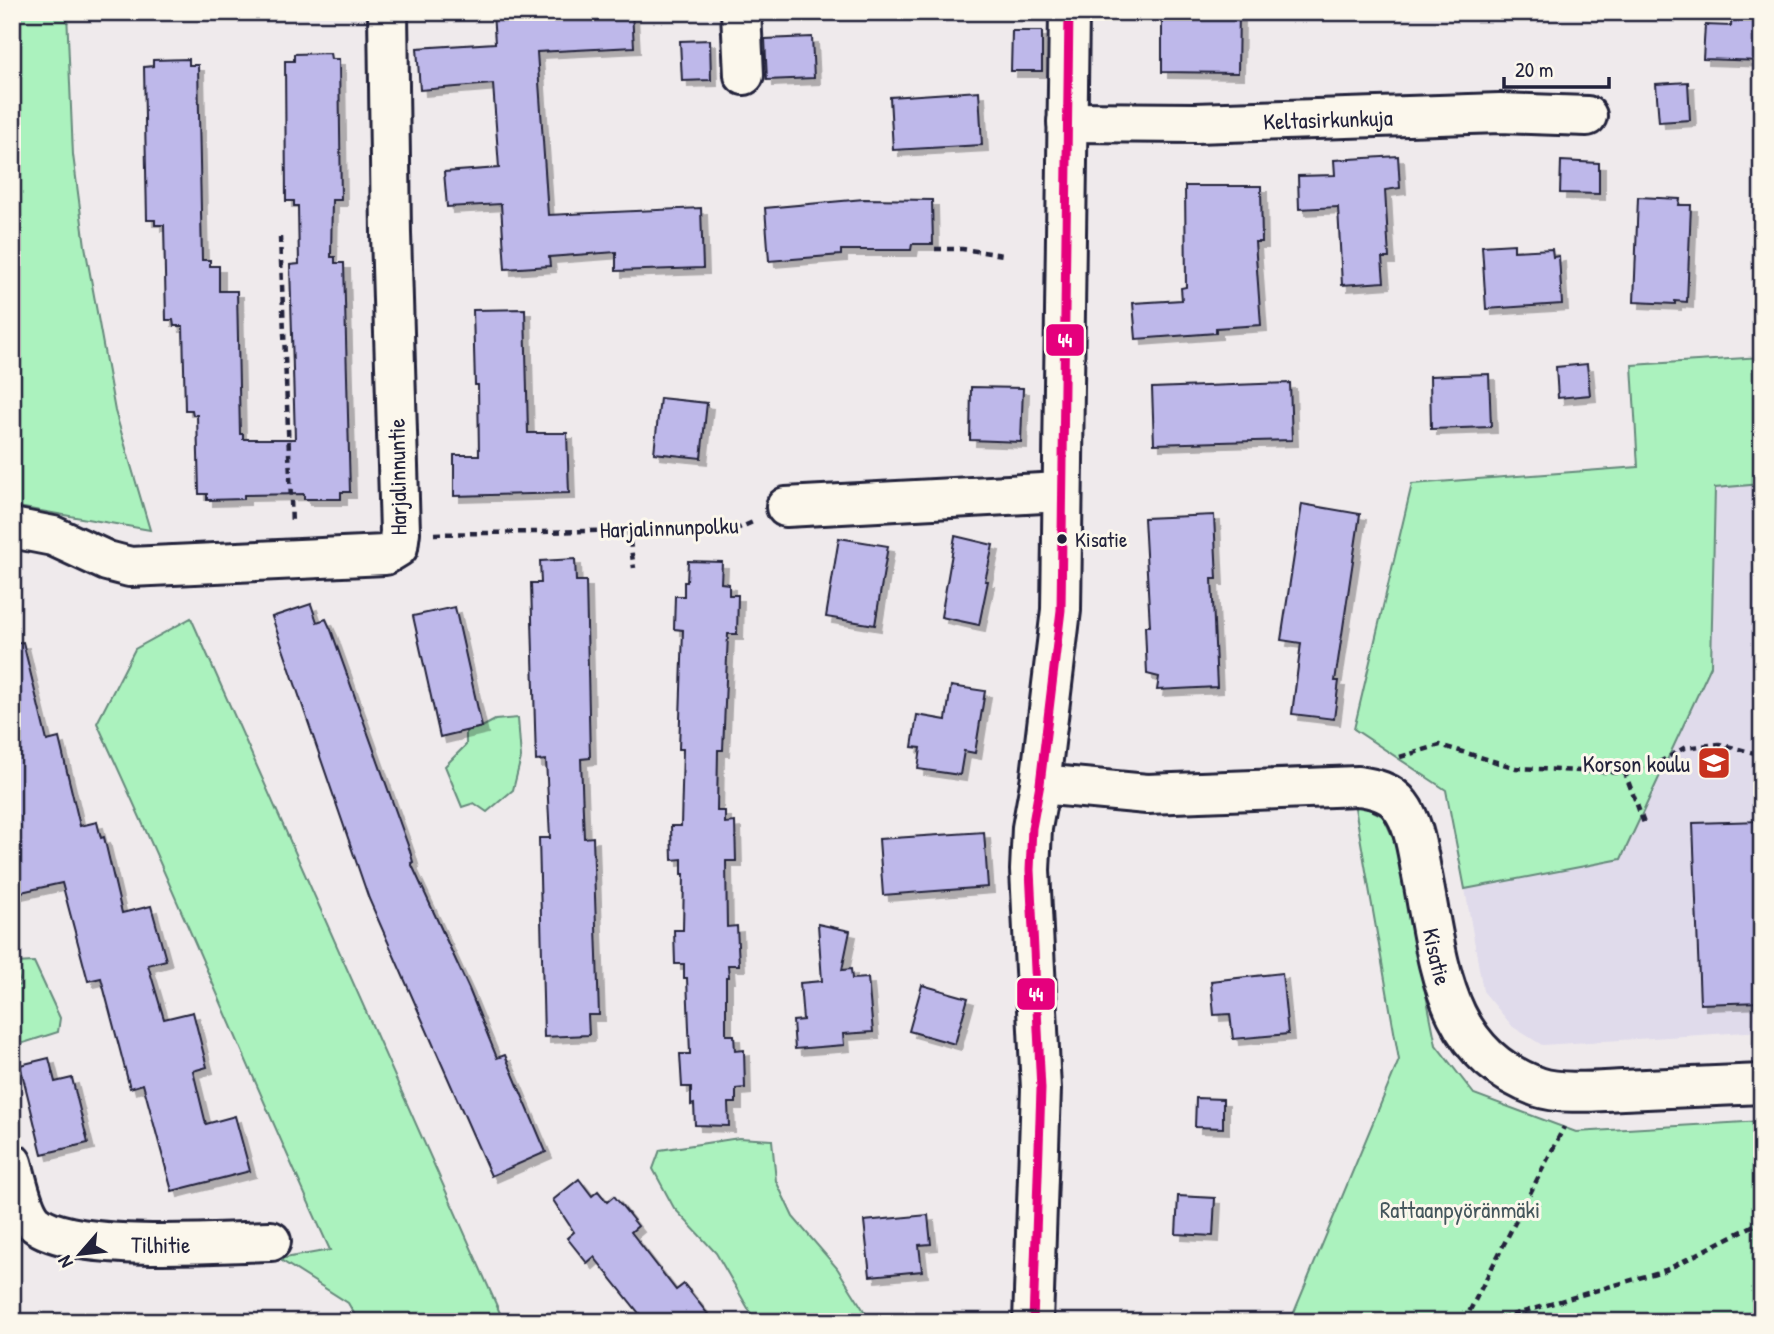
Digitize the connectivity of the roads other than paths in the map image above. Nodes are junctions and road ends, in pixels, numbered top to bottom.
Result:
1 (388, 12) edge
2 (741, 12) edge
3 (1069, 12) edge
4 (744, 75) dead end
5 (1587, 116) dead end
6 (1067, 121) junction
7 (1061, 492) junction
8 (786, 507) road end
9 (12, 528) edge
10 (1040, 785) junction
11 (1762, 1084) edge
12 (12, 1163) edge
13 (271, 1241) dead end
14 (1033, 1322) edge

1 - 9 street, Harjalinnuntie
2 - 4 street
3 - 6 street
5 - 6 street, Keltasirkunkuja
6 - 7 street
7 - 8 street
7 - 10 street
10 - 11 street, Kisatie
10 - 14 street
12 - 13 street, Tilhitie

